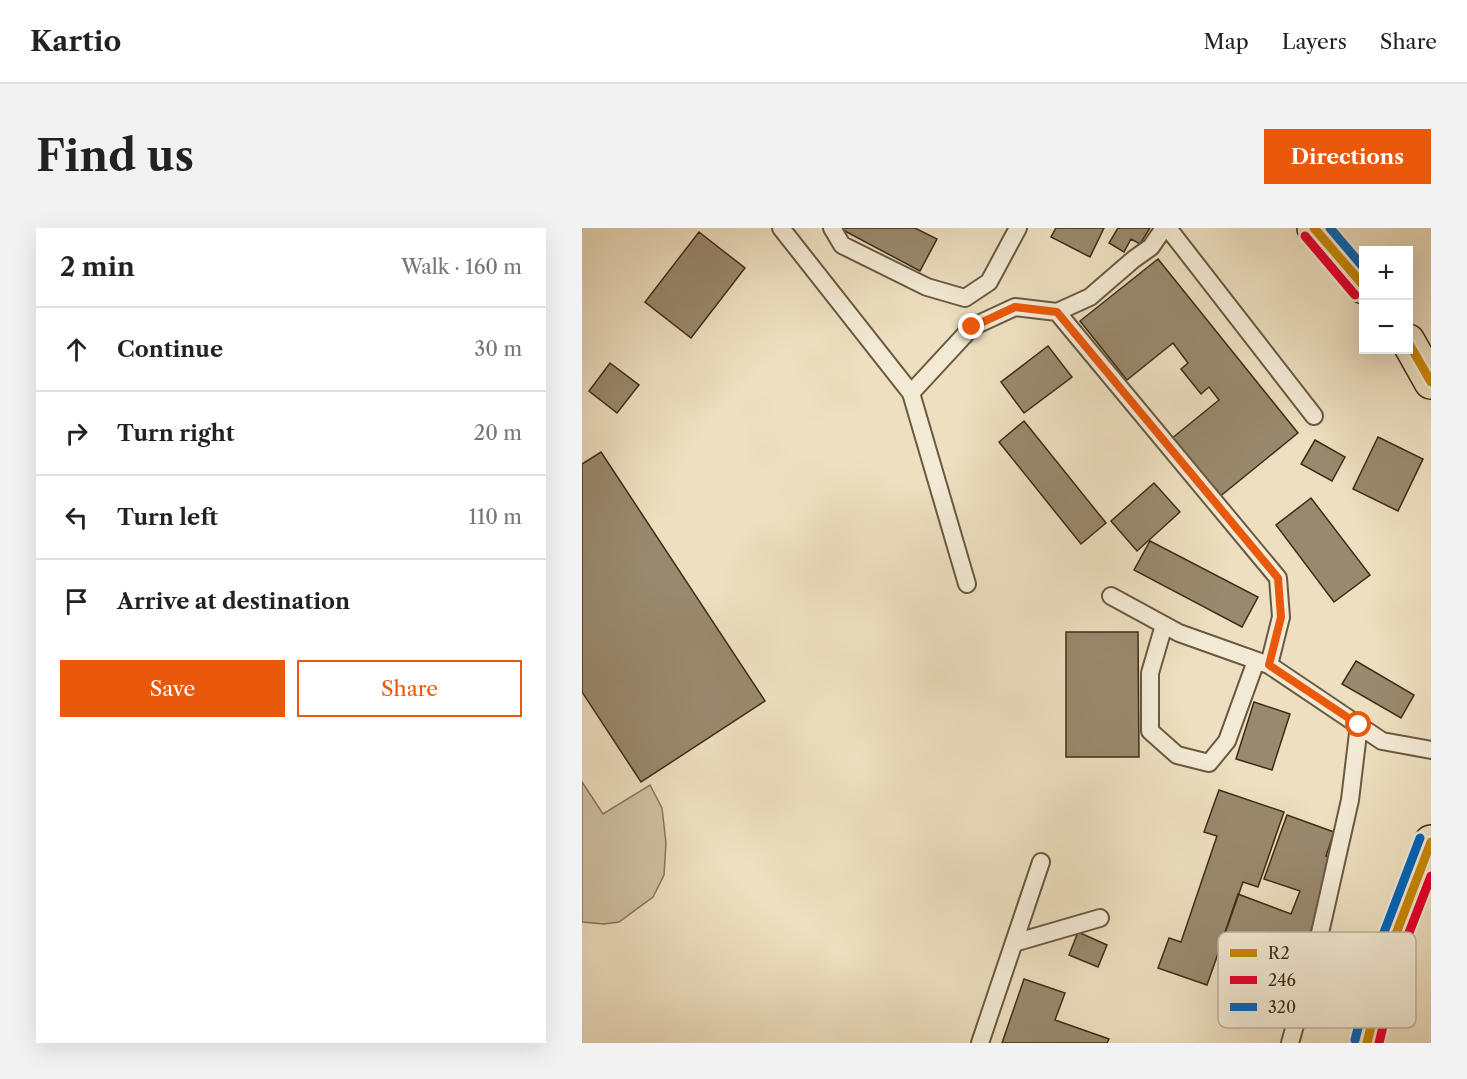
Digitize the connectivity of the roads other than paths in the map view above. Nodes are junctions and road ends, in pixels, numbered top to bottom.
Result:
1 (781, 228) edge
2 (832, 228) edge
3 (1018, 228) edge
4 (1166, 228) edge
5 (1314, 228) edge
6 (1359, 281) edge
7 (1057, 312) junction
8 (1413, 350) edge
9 (1431, 382) edge
10 (910, 393) junction
11 (1314, 417) dead end
12 (967, 584) dead end
13 (1111, 596) dead end
14 (1164, 625) junction
15 (1263, 663) junction
16 (1359, 725) junction
17 (1431, 750) edge
18 (1431, 842) edge
19 (1041, 862) dead end
20 (1100, 918) dead end
21 (1319, 932) edge
22 (1397, 932) edge
23 (1014, 943) junction
24 (1294, 1028) edge
25 (1371, 1028) edge
26 (980, 1043) edge
27 (1290, 1043) edge
28 (1367, 1043) edge

1 - 10 lane
2 - 3 lane
4 - 7 lane
4 - 11 lane
5 - 6 main road
7 - 10 lane
7 - 15 lane
8 - 9 main road
10 - 12 lane
13 - 14 lane
14 - 15 lane
14 - 15 lane
15 - 16 lane
16 - 17 lane
16 - 21 lane
18 - 22 main road
19 - 23 lane
20 - 23 lane
23 - 26 lane
24 - 27 lane
25 - 28 main road

